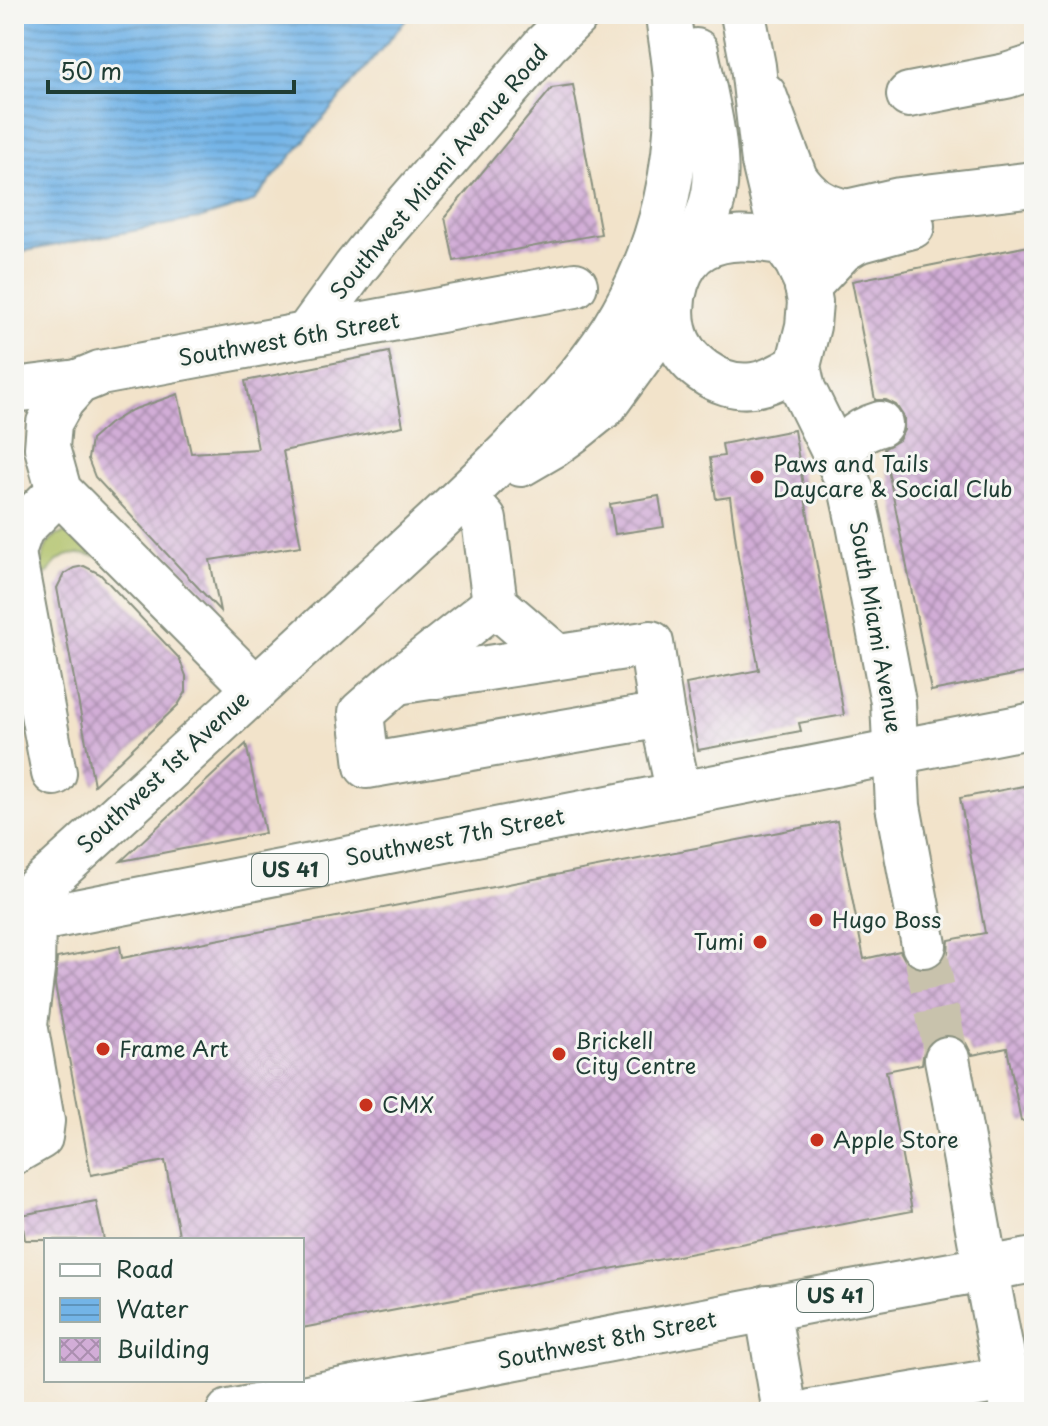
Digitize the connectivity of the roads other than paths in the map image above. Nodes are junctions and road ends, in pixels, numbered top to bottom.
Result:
1 (577, 14) edge
2 (668, 14) edge
3 (686, 14) edge
4 (743, 14) edge
5 (753, 66) junction
6 (1034, 67) edge
7 (688, 75) junction
8 (909, 95) dead end
9 (1034, 184) edge
10 (1034, 198) edge
11 (847, 212) junction
12 (785, 244) junction
13 (682, 274) junction
14 (575, 285) dead end
15 (807, 287) junction
16 (307, 334) junction
17 (798, 366) junction
18 (78, 382) junction
19 (14, 390) edge
20 (880, 424) dead end
21 (841, 466) junction
22 (59, 491) junction
23 (464, 497) junction
24 (14, 549) edge
25 (14, 558) edge
26 (495, 604) junction
27 (557, 657) junction
28 (395, 683) junction
29 (256, 689) junction
30 (662, 715) junction
31 (1034, 725) edge
32 (896, 753) junction
33 (54, 773) dead end
34 (679, 794) junction
35 (20, 918) edge
36 (924, 945) tunnel mouth
37 (20, 1027) edge
38 (947, 1059) tunnel mouth
39 (14, 1152) edge
40 (1034, 1260) edge
41 (986, 1268) junction
42 (767, 1308) junction
43 (1011, 1396) edge
44 (245, 1400) edge
45 (322, 1403) edge
46 (785, 1412) edge
47 (811, 1412) edge

1 - 16 main road, Southwest Miami Avenue Road
2 - 7 main road
3 - 7 main road
4 - 5 main road
5 - 11 main road
5 - 12 main road
6 - 8 main road
7 - 13 main road
7 - 23 main road
9 - 11 main road
10 - 15 main road
11 - 12 main road
12 - 13 main road
12 - 15 main road
13 - 17 main road
13 - 23 main road
14 - 16 main road, Southwest 6th Street
15 - 17 main road
16 - 18 main road, Southwest 6th Street
17 - 21 main road, South Miami Avenue
18 - 19 main road, Southwest 6th Street
18 - 22 main road, Southwest 1st Avenue
20 - 21 main road
21 - 32 main road, South Miami Avenue
22 - 24 main road
22 - 29 main road, Southwest 1st Avenue
23 - 26 main road
23 - 29 main road
25 - 33 main road
26 - 27 main road
26 - 28 main road
27 - 28 main road
27 - 30 main road
28 - 30 main road
29 - 35 main road, Southwest 1st Avenue
30 - 34 main road
31 - 32 main road, US 41
32 - 34 main road, Southwest 7th Street / US 41
32 - 36 main road, South Miami Avenue
34 - 35 main road, Southwest 7th Street / US 41
35 - 37 main road
37 - 39 main road
38 - 41 main road
40 - 41 main road, US 41
41 - 42 main road, Southwest 8th Street / US 41
41 - 43 main road
42 - 45 main road, Southwest 8th Street / US 41
42 - 46 main road
43 - 47 main road
44 - 45 main road, Southwest 8th Street / US 41

